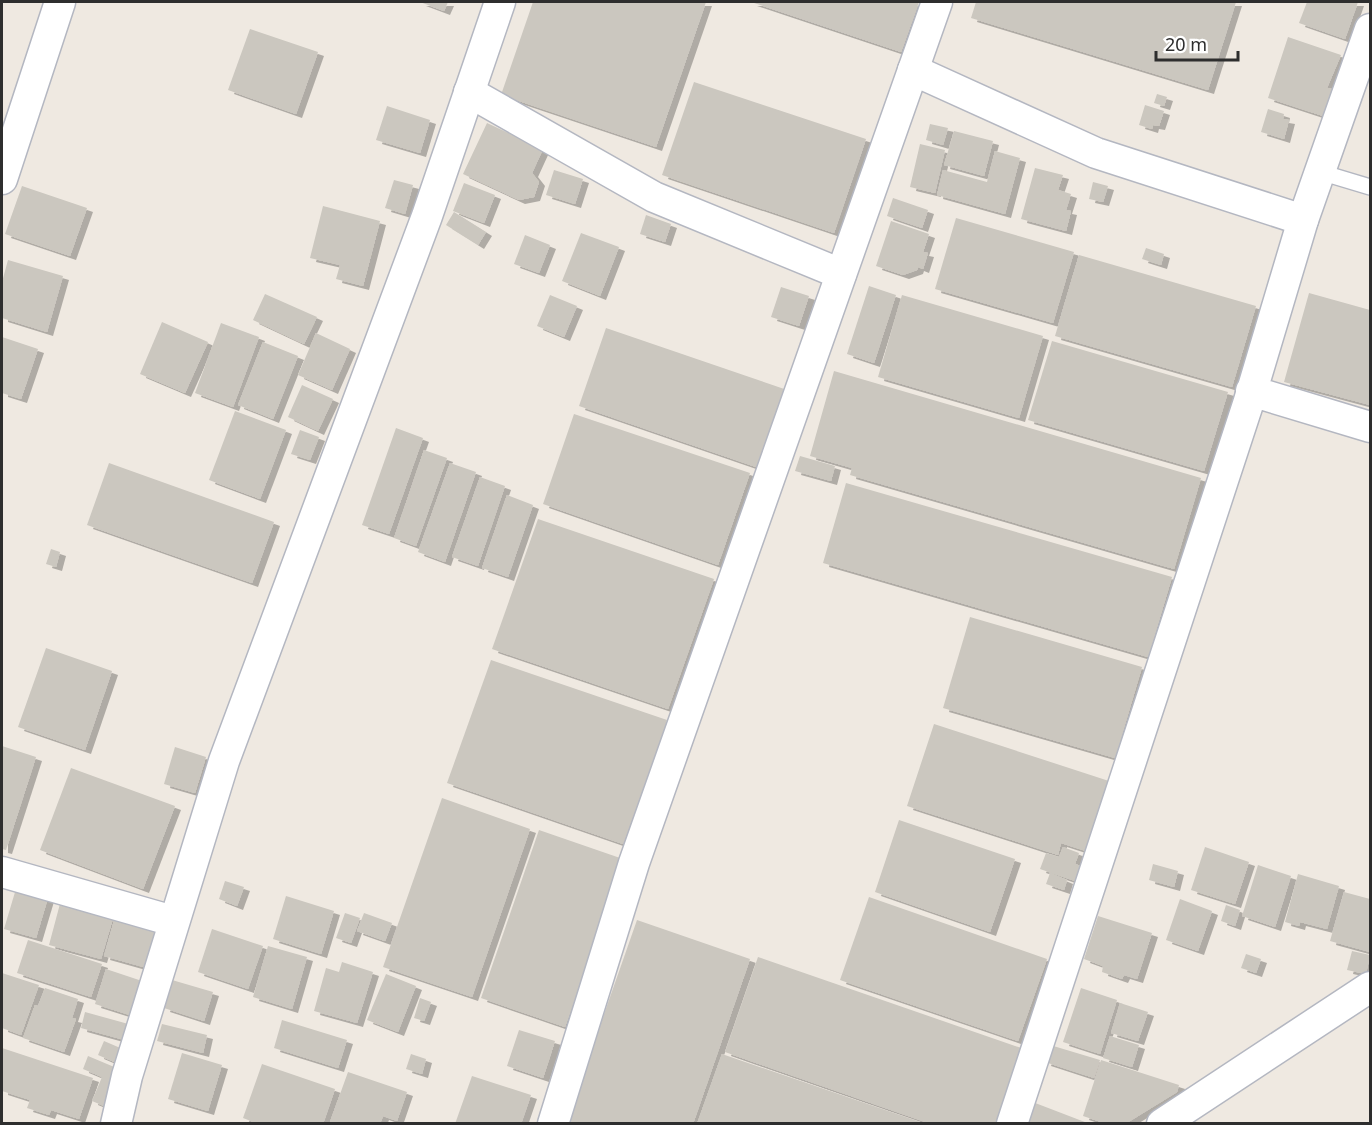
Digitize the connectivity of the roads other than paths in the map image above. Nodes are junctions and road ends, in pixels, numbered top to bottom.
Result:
1 (60, 2) edge
2 (500, 2) edge
3 (937, 2) edge
4 (1368, 45) edge
5 (913, 70) junction
6 (469, 92) junction
7 (1320, 172) junction
8 (2, 179) edge
9 (1371, 187) edge
10 (1302, 220) junction
11 (841, 274) junction
12 (1251, 391) junction
13 (1371, 427) edge
14 (2, 872) edge
15 (173, 921) junction
16 (1371, 987) edge
17 (116, 1124) edge
18 (553, 1124) edge
19 (1012, 1124) edge
20 (1162, 1124) edge

1 - 8 street
2 - 6 street
3 - 5 street
4 - 7 street
5 - 10 street
5 - 11 street
6 - 11 street
6 - 15 street
7 - 9 lane
7 - 10 street
10 - 12 street
11 - 18 street
12 - 13 street
12 - 19 street
14 - 15 street
15 - 17 street
16 - 20 street

